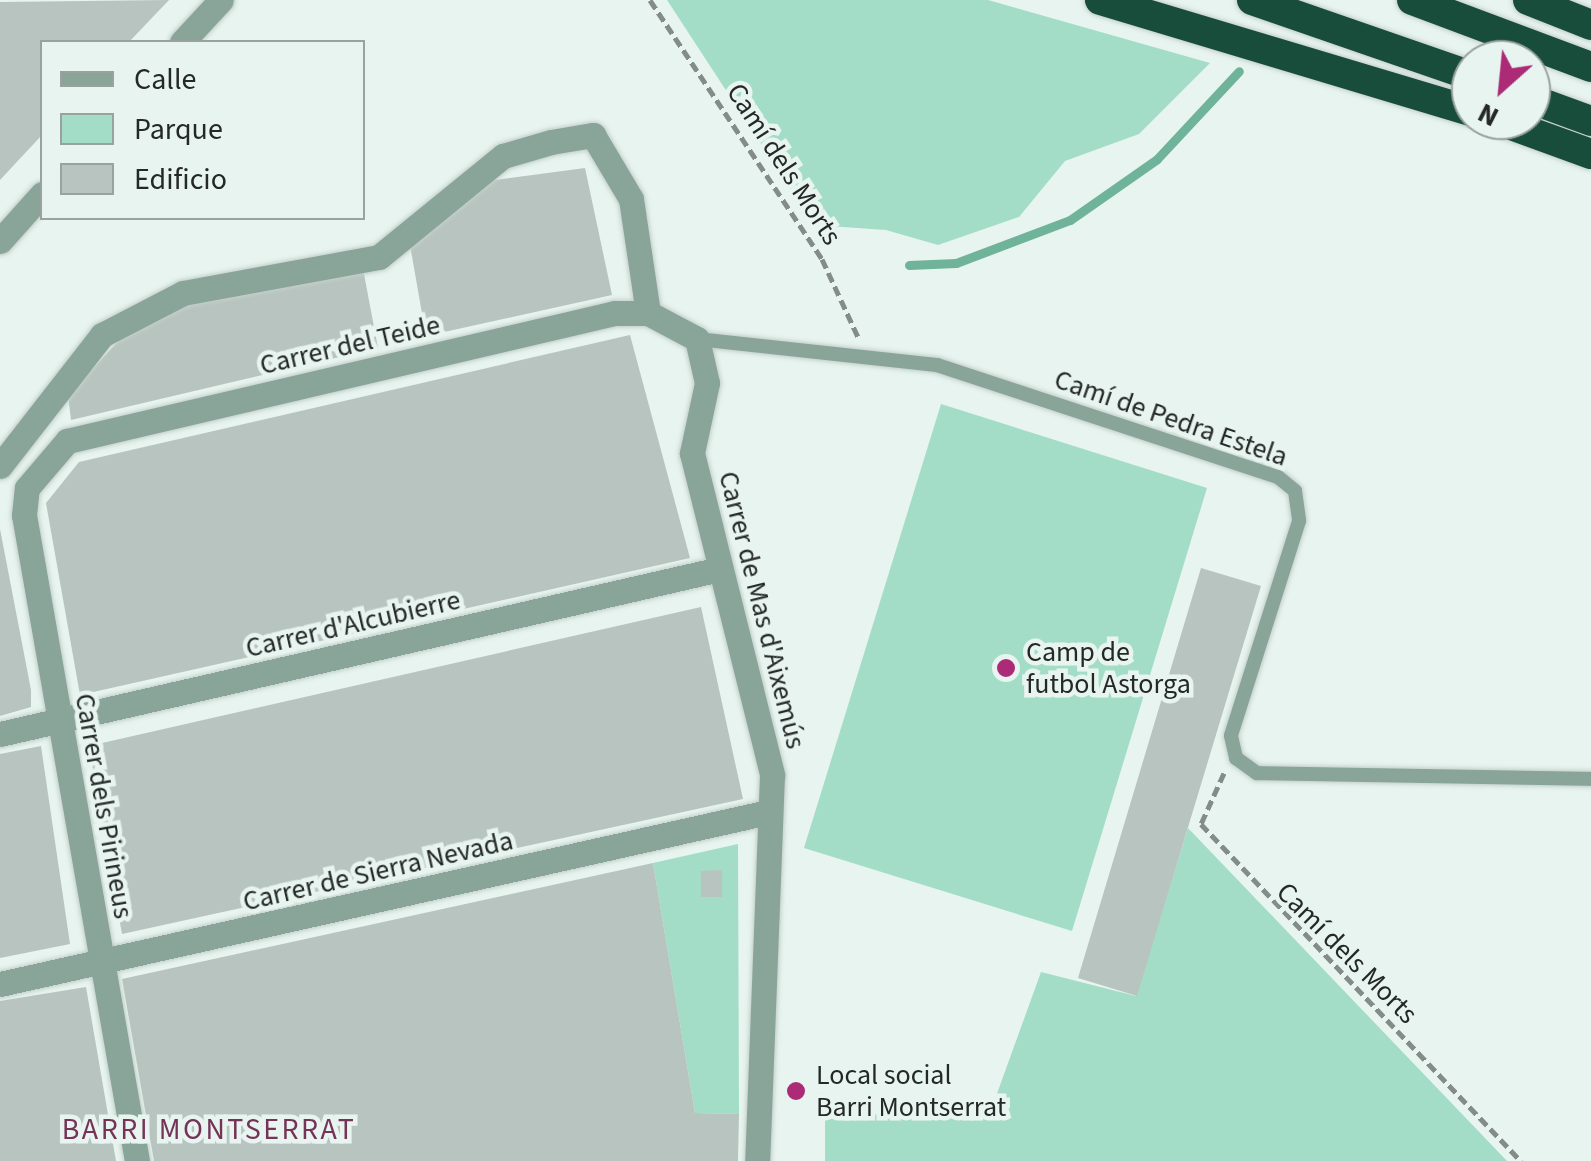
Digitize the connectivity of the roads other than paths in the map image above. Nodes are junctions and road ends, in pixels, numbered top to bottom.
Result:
1 (221, 0) edge
2 (1100, 0) edge
3 (1252, 0) edge
4 (1412, 0) edge
5 (1528, 0) edge
6 (1591, 25) edge
7 (184, 40) edge
8 (1591, 67) edge
9 (1451, 69) edge
10 (1451, 104) edge
11 (1551, 106) edge
12 (1591, 122) edge
13 (1551, 140) edge
14 (1591, 154) edge
15 (40, 196) edge
16 (0, 240) edge
17 (648, 314) junction
18 (687, 333) junction
19 (42, 464) joint
20 (0, 466) edge
21 (720, 569) junction
22 (60, 723) junction
23 (0, 734) edge
24 (1591, 780) edge
25 (768, 812) junction
26 (101, 965) junction
27 (0, 984) edge
28 (137, 1161) edge
29 (757, 1161) edge

1 - 7 street
2 - 10 highway
3 - 9 highway
4 - 8 highway
5 - 6 highway
11 - 12 highway
13 - 14 highway
15 - 16 street
17 - 18 street, Carrer del Teide
17 - 19 street, Carrer del Teide
17 - 20 street
18 - 21 street, Carrer de Mas d'Aixemús
18 - 24 lane, Camí de Pedra Estela
19 - 22 street, Carrer dels Pirineus
21 - 22 street, Carrer d'Alcubierre
21 - 25 street, Carrer de Mas d'Aixemús
22 - 23 street, Carrer d'Alcubierre
22 - 26 street, Carrer dels Pirineus
25 - 26 street, Carrer de Sierra Nevada
25 - 29 street, Carrer de Mas d'Aixemús
26 - 27 street, Carrer de Sierra Nevada
26 - 28 street, Carrer dels Pirineus

